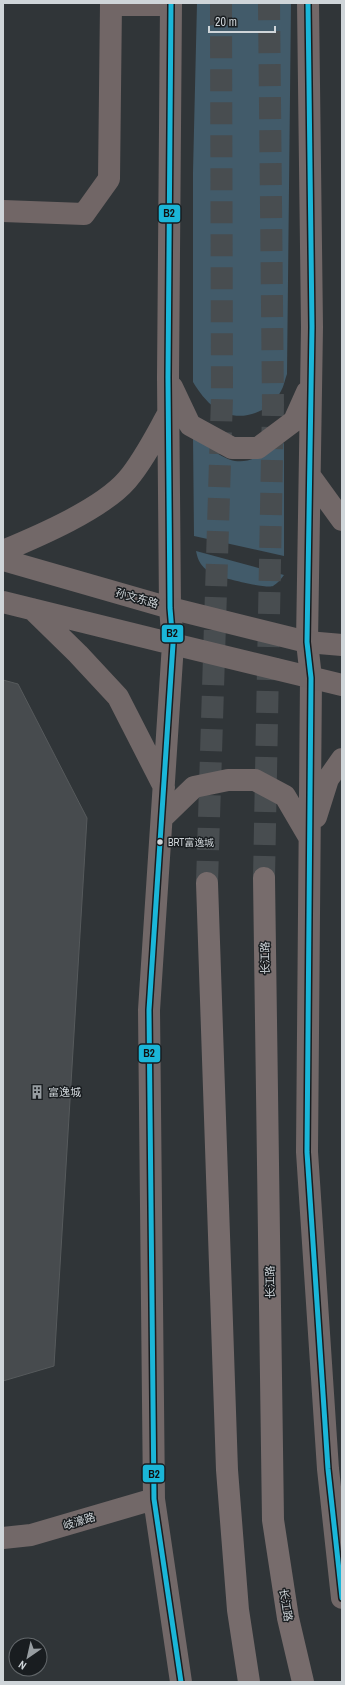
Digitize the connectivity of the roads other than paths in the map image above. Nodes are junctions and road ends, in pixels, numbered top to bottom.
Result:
1 (308, 3) edge
2 (111, 4) edge
3 (171, 4) edge
4 (3, 211) edge
5 (168, 378) junction
6 (311, 382) junction
7 (169, 411) junction
8 (310, 476) junction
9 (342, 520) edge
10 (3, 551) edge
11 (3, 560) edge
12 (3, 602) edge
13 (170, 608) junction
14 (32, 609) junction
15 (307, 642) junction
16 (173, 644) junction
17 (342, 645) edge
18 (311, 678) junction
19 (342, 685) edge
20 (342, 759) edge
21 (164, 787) junction
22 (162, 818) junction
23 (310, 837) junction
24 (264, 878) tunnel mouth
25 (207, 883) tunnel mouth
26 (154, 1499) junction
27 (3, 1538) edge
28 (342, 1598) edge
29 (181, 1682) edge
30 (249, 1682) edge
31 (303, 1682) edge

1 - 6 main road
2 - 3 street
2 - 4 street
3 - 5 main road
5 - 6 main road
5 - 7 main road
6 - 8 main road
7 - 10 main road
7 - 13 main road
8 - 9 main road
8 - 15 main road
11 - 13 main road, 孙文东路
12 - 14 main road
13 - 15 main road, 孙文东路
13 - 16 main road
14 - 16 main road
14 - 21 main road
15 - 17 main road, 孙文东路
15 - 18 main road
16 - 18 main road
16 - 21 main road
18 - 19 main road
18 - 23 main road
20 - 23 main road
21 - 22 main road
22 - 23 main road
22 - 26 main road
23 - 28 main road
24 - 31 highway, 长江路
25 - 30 highway
26 - 27 main road, 岐濠路
26 - 29 main road

